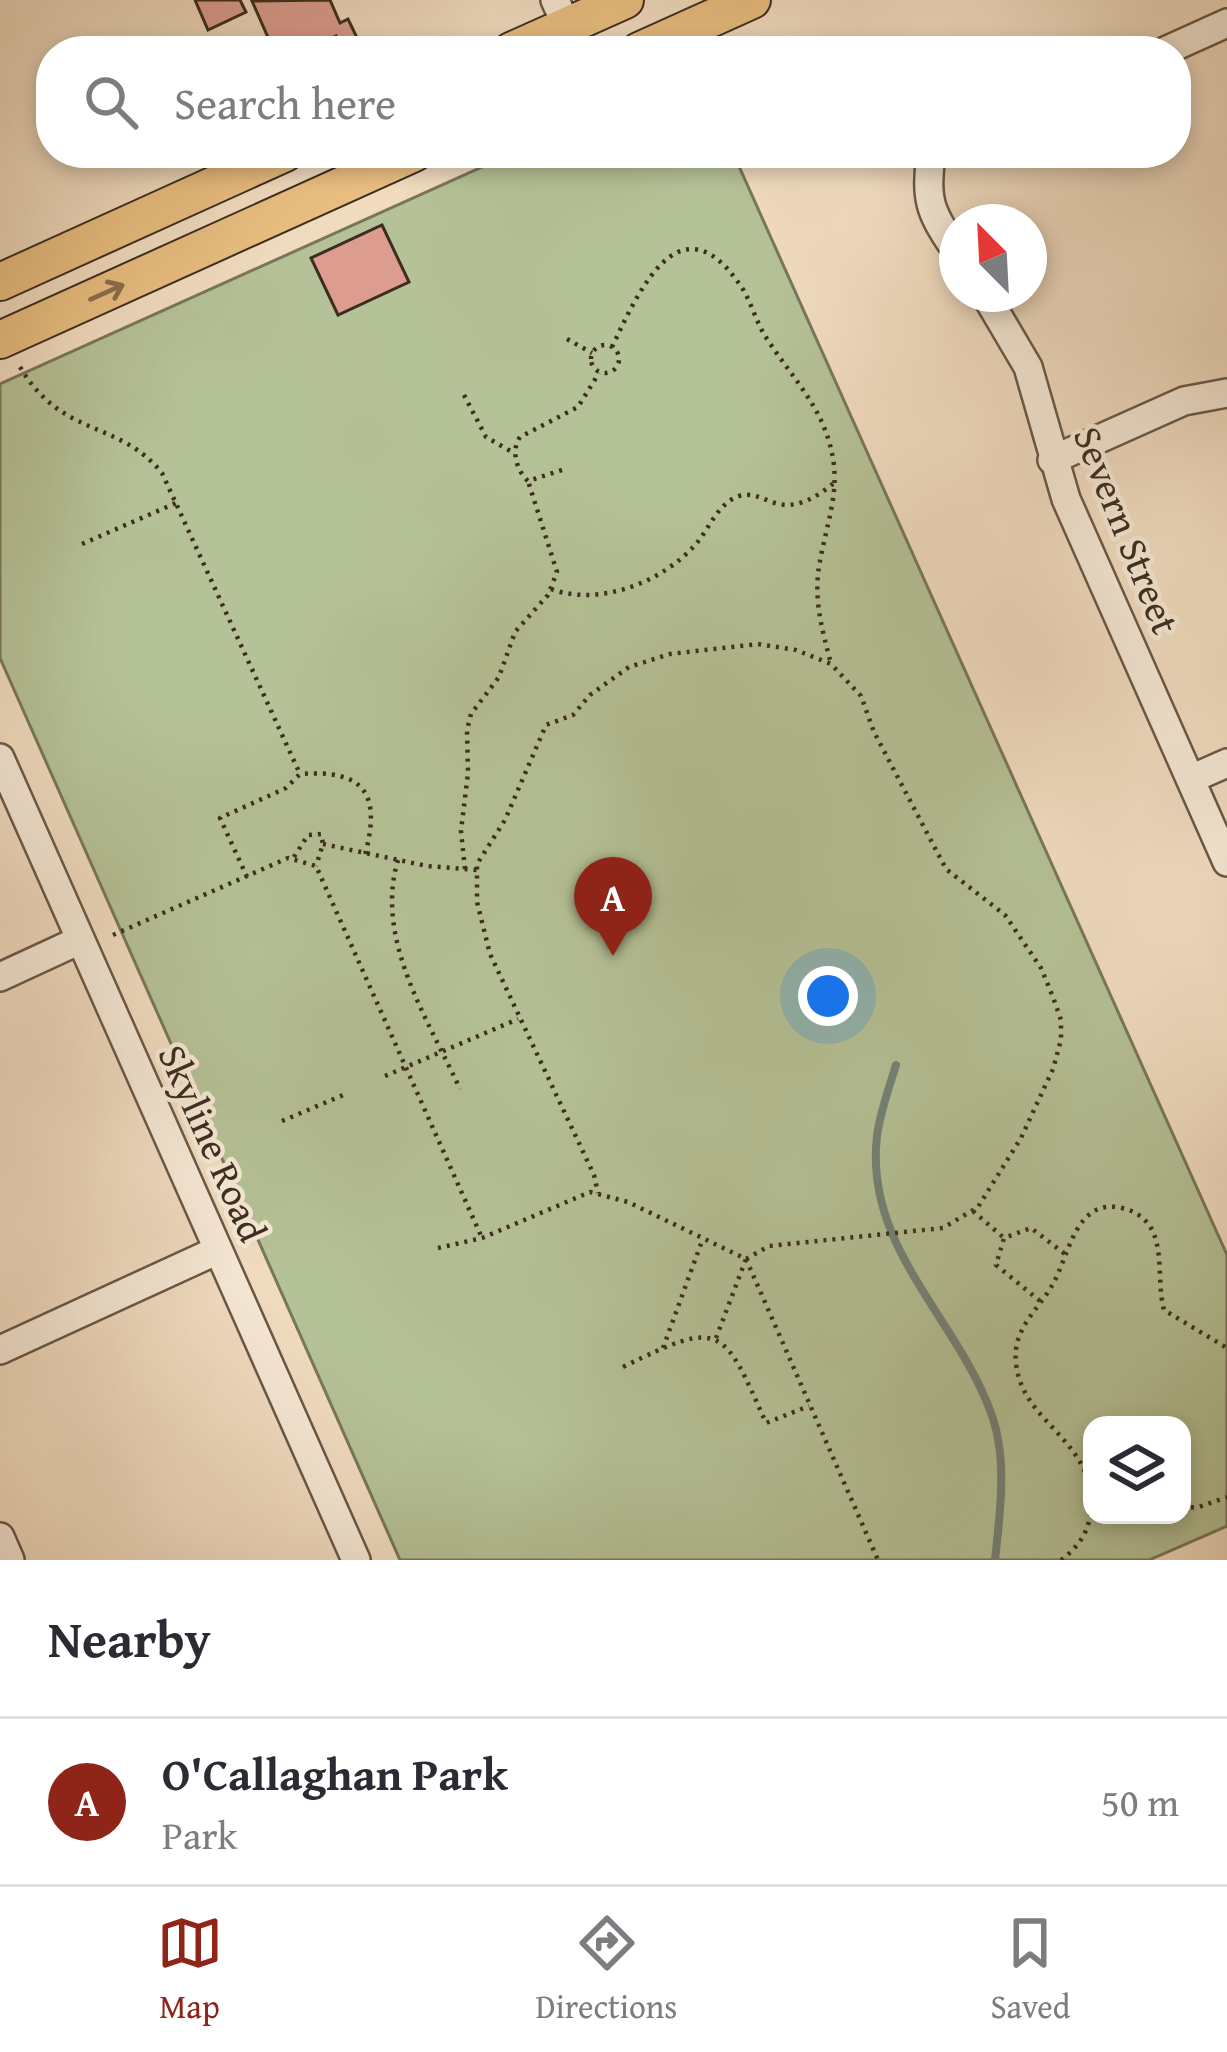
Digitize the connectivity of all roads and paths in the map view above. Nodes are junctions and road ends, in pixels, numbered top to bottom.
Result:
1 (625, 0) edge
2 (752, 0) edge
3 (1227, 23) edge
4 (566, 32) edge
5 (672, 36) edge
6 (1191, 39) edge
7 (252, 168) edge
8 (333, 168) edge
9 (381, 168) edge
10 (931, 168) edge
11 (296, 206) junction
12 (939, 227) edge
13 (0, 282) edge
14 (995, 312) edge
15 (567, 339) dead end
16 (612, 347) junction
17 (592, 353) junction
18 (10, 354) edge
19 (599, 373) junction
20 (1227, 393) edge
21 (464, 394) dead end
22 (514, 452) junction
23 (1052, 460) junction
24 (562, 470) dead end
25 (528, 481) junction
26 (834, 483) junction
27 (178, 502) junction
28 (82, 544) dead end
29 (551, 589) junction
30 (831, 664) junction
31 (0, 758) edge
32 (1227, 763) edge
33 (300, 774) junction
34 (1191, 779) junction
35 (323, 844) junction
36 (365, 855) junction
37 (293, 858) junction
38 (398, 860) junction
39 (1227, 862) edge
40 (316, 866) junction
41 (465, 869) junction
42 (477, 870) junction
43 (247, 878) junction
44 (113, 935) dead end
45 (80, 940) junction
46 (0, 977) edge
47 (520, 1018) junction
48 (443, 1052) junction
49 (406, 1068) junction
50 (386, 1076) dead end
51 (460, 1089) dead end
52 (348, 1093) dead end
53 (282, 1121) dead end
54 (598, 1193) junction
55 (973, 1211) junction
56 (482, 1238) junction
57 (1004, 1238) junction
58 (703, 1239) junction
59 (438, 1248) dead end
60 (218, 1250) junction
61 (1065, 1254) junction
62 (746, 1259) junction
63 (1040, 1301) junction
64 (716, 1338) junction
65 (663, 1348) junction
66 (1227, 1348) edge
67 (0, 1350) edge
68 (623, 1367) dead end
69 (810, 1406) junction
70 (1083, 1464) edge
71 (1227, 1497) edge
72 (1191, 1507) edge
73 (1089, 1524) edge
74 (0, 1537) edge
75 (10, 1560) edge
76 (356, 1560) edge
77 (878, 1560) edge
78 (1061, 1560) edge

1 - 4 main road
2 - 5 main road
3 - 6 street
7 - 13 main road
8 - 11 main road
9 - 11 main road
10 - 12 street
18 -> 11 main road
14 - 23 street, Severn Street
15 - 17 path
16 - 17 path
16 - 19 path
16 - 26 path
17 - 19 path
18 - 27 path
19 - 22 path
20 - 23 street
21 - 22 path
22 - 25 path
23 - 34 street, Severn Street
24 - 25 path
25 - 29 path
26 - 29 path
26 - 30 path
27 - 28 path
27 - 33 path
29 - 41 path
30 - 42 path
30 - 55 path
31 - 45 street, Skyline Road
32 - 34 street
33 - 36 path
33 - 43 path
34 - 39 street, Severn Street
35 - 36 path
35 - 37 path
35 - 40 path
36 - 38 path
37 - 40 path
37 - 43 path
38 - 41 path
38 - 48 path
40 - 49 path
41 - 42 path
42 - 47 path
43 - 44 path
45 - 46 street
45 - 60 street, Skyline Road
47 - 48 path
47 - 54 path
48 - 49 path
48 - 51 path
49 - 50 path
49 - 56 path
52 - 53 path
54 - 56 path
54 - 58 path
55 - 57 path
55 - 62 path
56 - 59 path
57 - 61 path
57 - 63 path
58 - 62 path
58 - 65 path
60 - 67 street
60 - 76 street, Skyline Road
61 - 63 path
61 - 66 path
62 - 64 path
62 - 69 path
63 - 70 path
64 - 65 path
64 - 69 path
65 - 68 path
69 - 77 path
71 - 72 path
73 - 78 path
74 - 75 street

